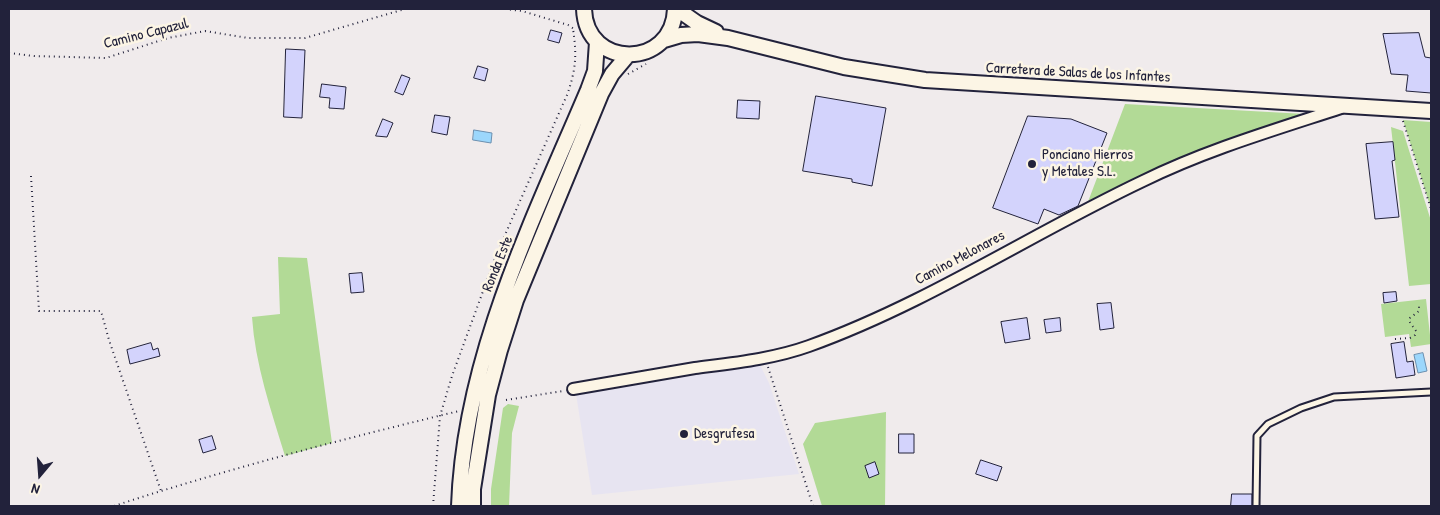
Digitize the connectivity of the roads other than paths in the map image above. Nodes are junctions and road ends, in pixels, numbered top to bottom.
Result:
1 (676, 9) edge
2 (580, 17) edge
3 (728, 38) junction
4 (664, 40) junction
5 (597, 42) junction
6 (628, 55) junction
7 (1346, 106) junction
8 (1431, 111) edge
9 (573, 389) road end
10 (1431, 392) edge
11 (459, 506) edge
12 (473, 506) edge
13 (1256, 506) edge

1 - 3 main road, Carretera de Salas de los Infantes
1 - 4 main road
2 - 5 main road
3 - 4 main road, Carretera de Salas de los Infantes
3 - 7 main road, Carretera de Salas de los Infantes
4 - 6 main road
5 - 6 main road
5 - 11 main road, Ronda Este
6 - 12 main road, Ronda Este
7 - 8 main road, Carretera de Salas de los Infantes
7 - 9 street, Camino Melonares
10 - 13 lane

